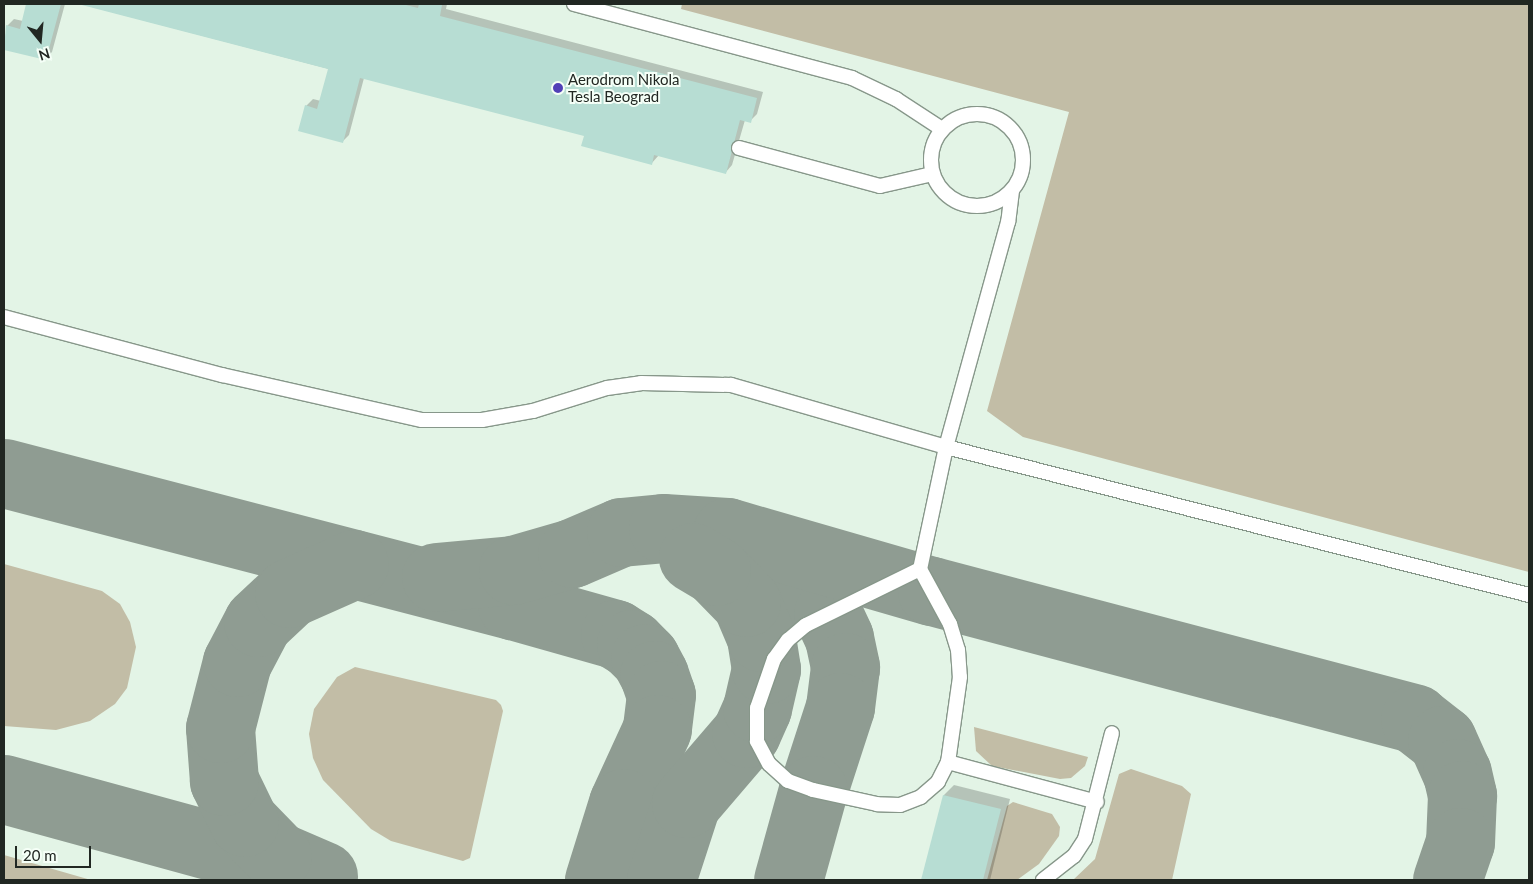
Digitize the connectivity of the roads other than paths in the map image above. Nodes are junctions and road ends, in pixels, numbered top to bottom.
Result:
1 (574, 4) edge
2 (942, 129) junction
3 (739, 148) dead end
4 (932, 174) junction
5 (1012, 191) junction
6 (4, 317) edge
7 (946, 447) junction
8 (920, 569) junction
9 (1529, 595) edge
10 (1112, 733) dead end
11 (948, 762) junction
12 (1097, 802) junction
13 (1043, 880) edge

1 - 2 lane
2 - 4 lane
2 - 5 lane
3 - 4 lane
4 - 5 lane
5 - 7 lane
6 - 7 lane
7 - 8 lane
7 - 9 lane
8 - 11 lane
8 - 11 lane
10 - 12 lane
11 - 12 lane
12 - 13 lane

